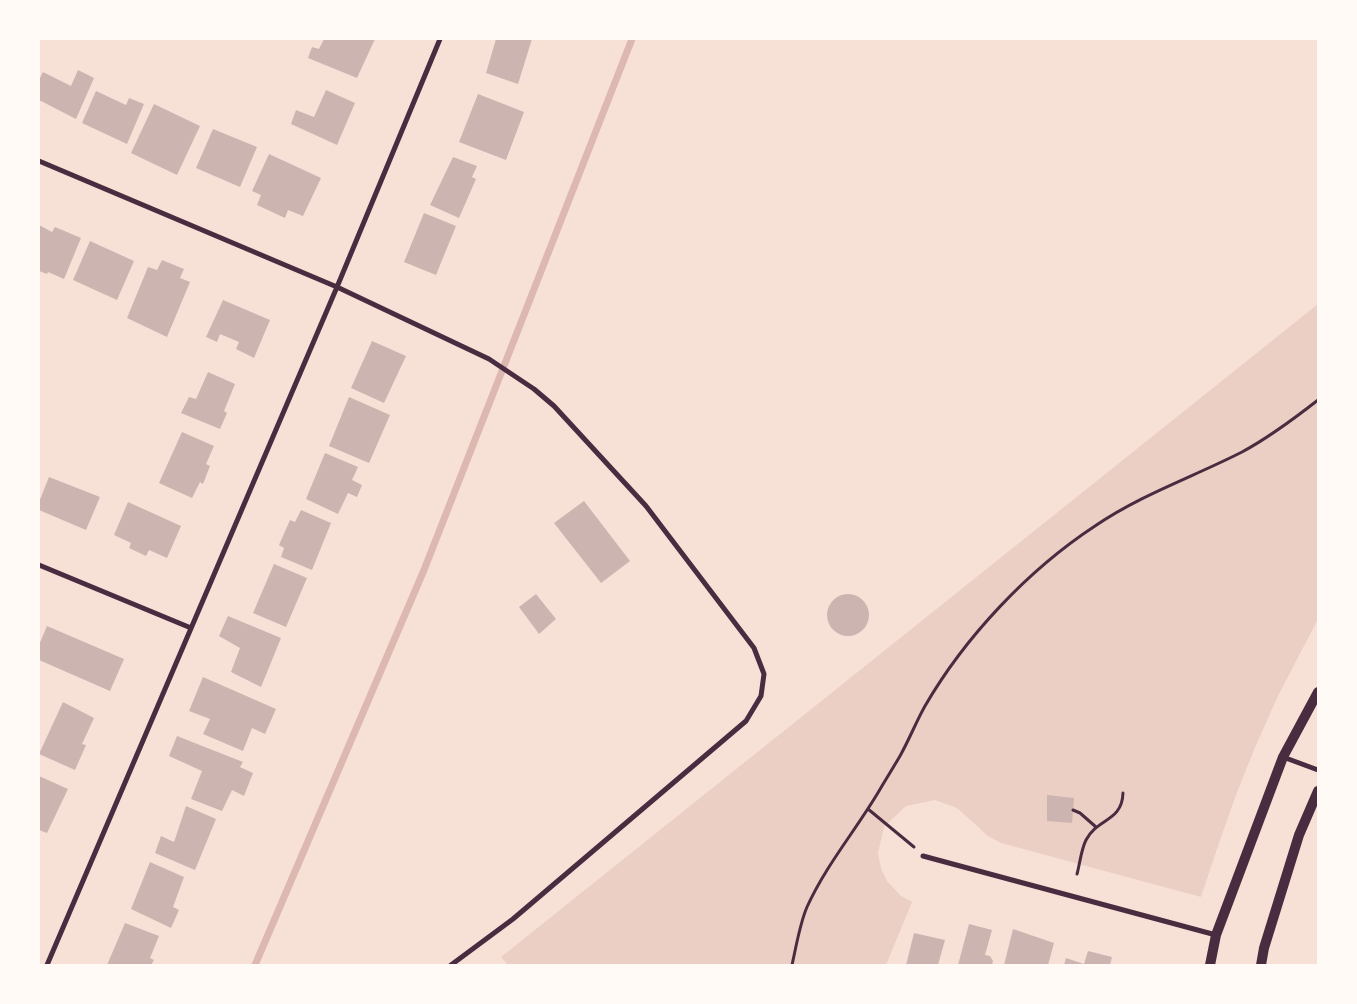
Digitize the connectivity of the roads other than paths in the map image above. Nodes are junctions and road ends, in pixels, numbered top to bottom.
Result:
1 (440, 39) edge
2 (39, 161) edge
3 (337, 287) junction
4 (39, 565) edge
5 (191, 628) junction
6 (1318, 692) edge
7 (1283, 757) junction
8 (1318, 770) edge
9 (1318, 791) edge
10 (923, 856) road end
11 (1216, 935) junction
12 (47, 965) edge
13 (451, 965) edge
14 (1210, 965) edge
15 (1261, 965) edge

1 - 3 street
2 - 3 street
3 - 5 street
3 - 13 street
4 - 5 street
5 - 12 street
6 - 7 main road
7 - 8 street
7 - 11 main road
9 - 15 main road
10 - 11 street
11 - 14 main road

